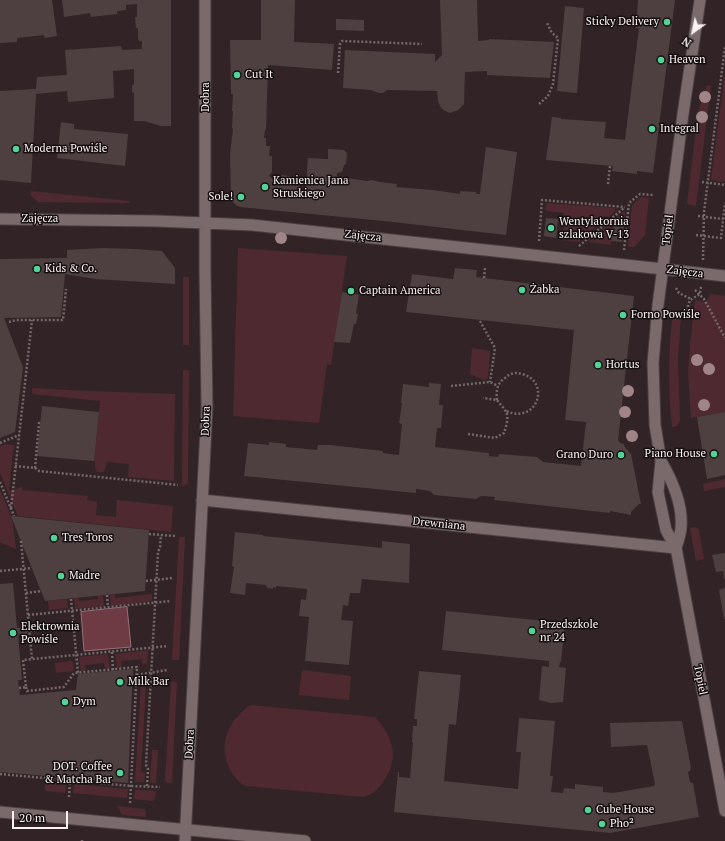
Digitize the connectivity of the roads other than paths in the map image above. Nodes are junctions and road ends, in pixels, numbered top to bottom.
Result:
1 (205, 0) edge
2 (700, 0) edge
3 (0, 219) edge
4 (205, 223) junction
5 (663, 269) junction
6 (725, 276) edge
7 (662, 461) junction
8 (202, 500) junction
9 (676, 548) junction
10 (725, 811) edge
11 (0, 812) edge
12 (186, 830) junction
13 (185, 841) edge
14 (305, 841) edge

1 - 4 street, Dobra
2 - 5 street, Topiel
3 - 4 street, Zajęcza
4 - 5 street, Zajęcza
4 - 8 street, Dobra
5 - 6 street, Zajęcza
5 - 7 street, Topiel
7 - 9 street, Topiel
7 - 9 street, Topiel
8 - 9 street, Drewniana
8 - 12 street, Dobra
9 - 10 street, Topiel
11 - 12 street
12 - 13 street, Dobra
12 - 14 street

